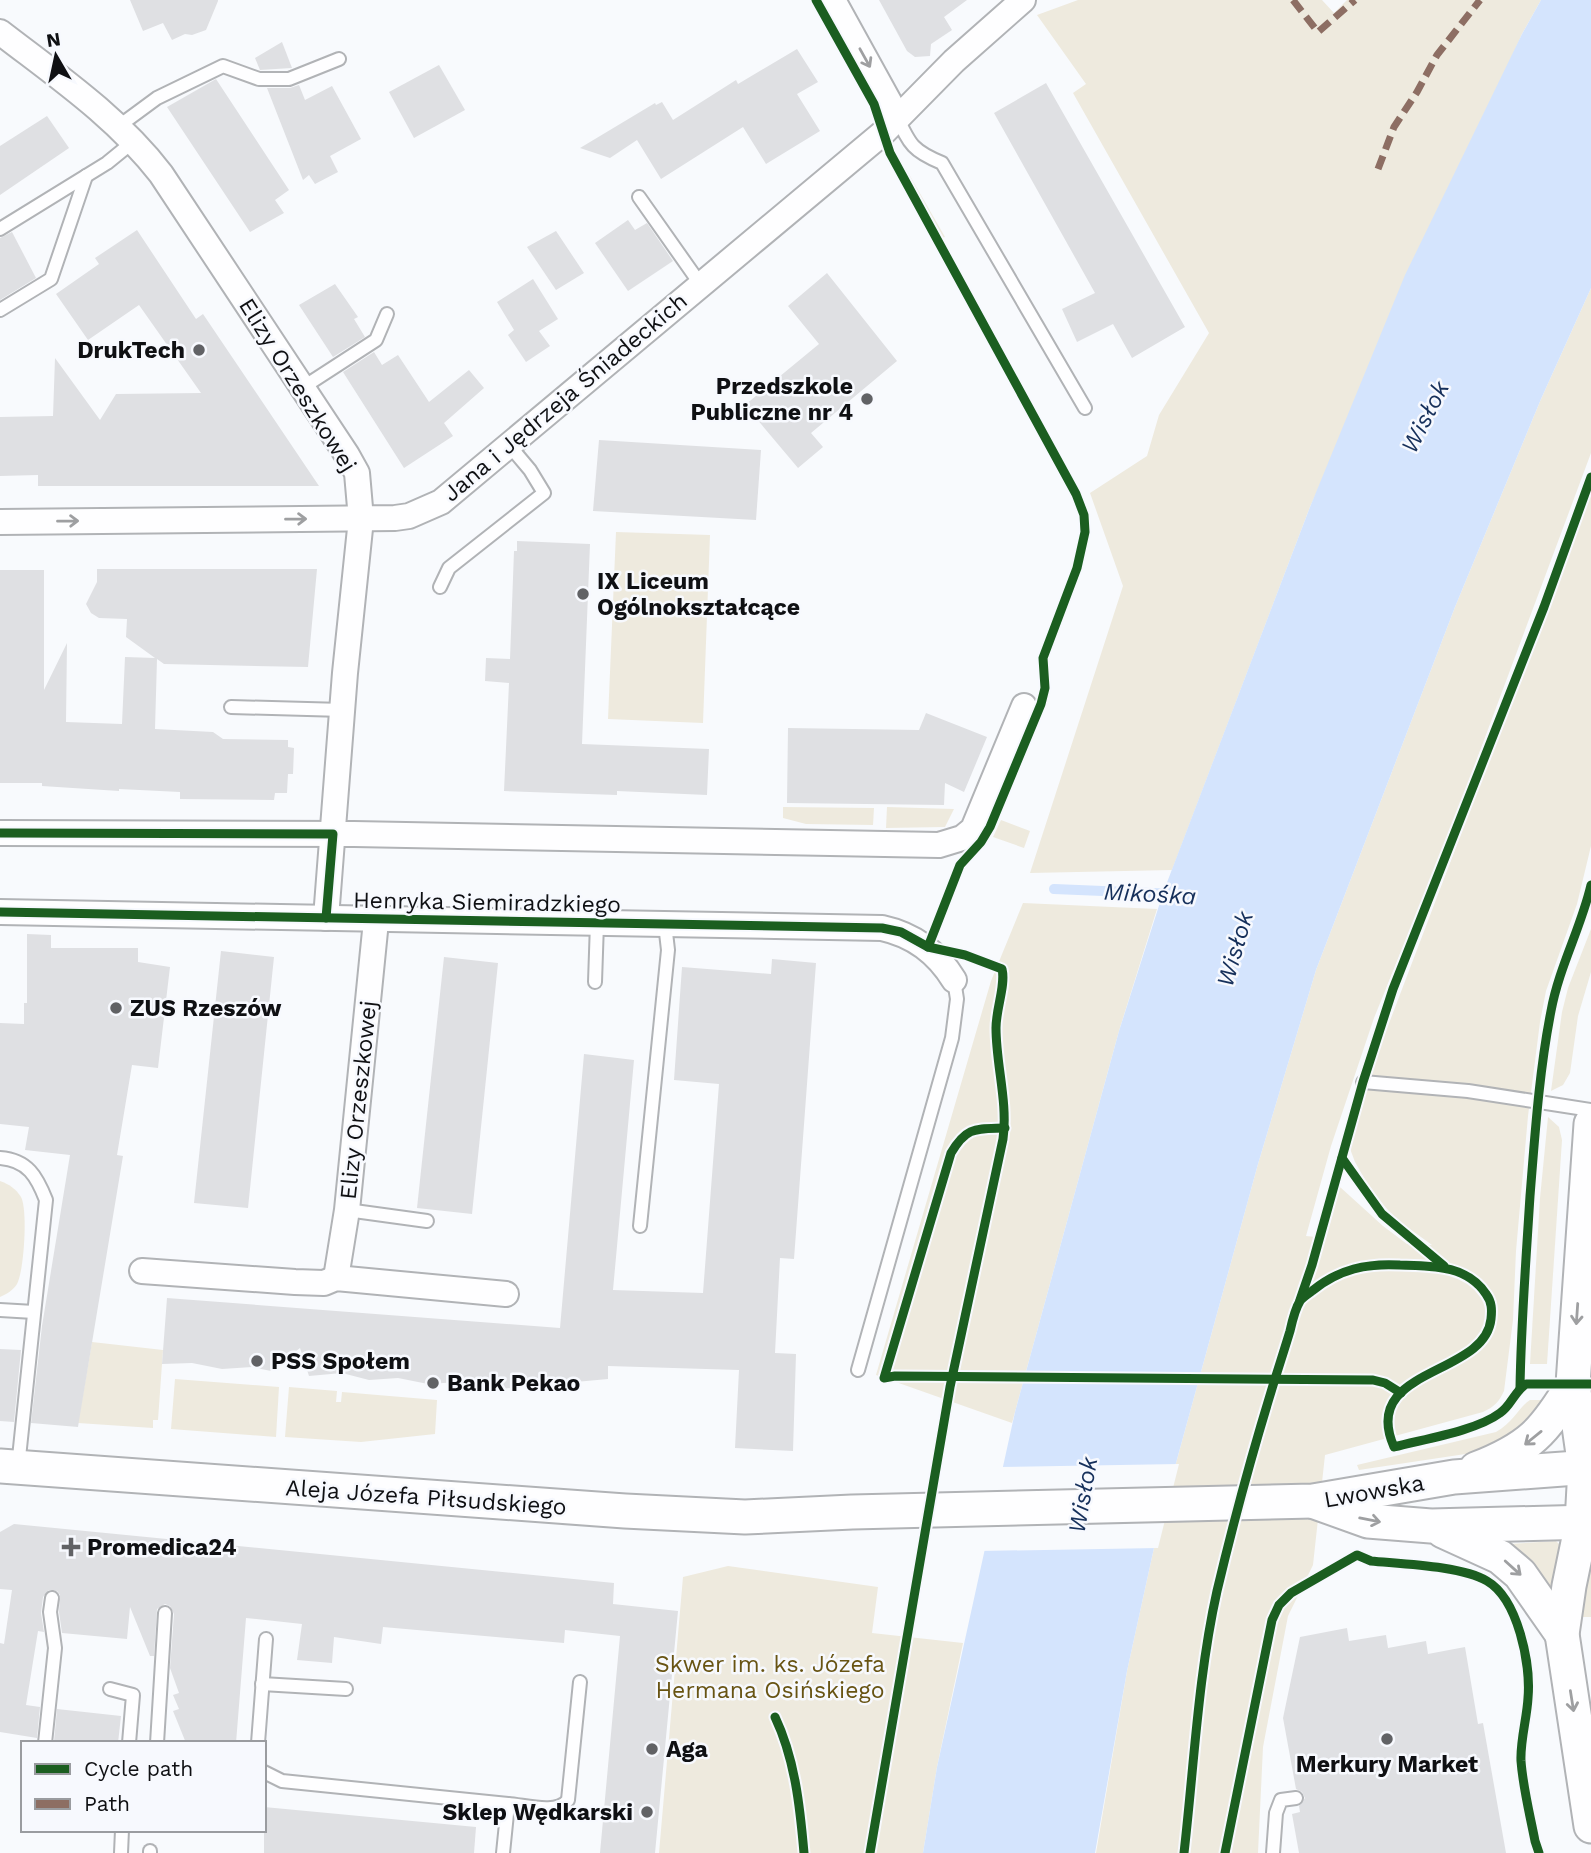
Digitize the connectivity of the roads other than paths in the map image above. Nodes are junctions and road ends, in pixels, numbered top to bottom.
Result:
1 (833, 0) edge
2 (1023, 0) edge
3 (0, 32) edge
4 (339, 59) dead end
5 (897, 116) junction
6 (126, 133) junction
7 (86, 176) junction
8 (639, 197) dead end
9 (0, 229) edge
10 (701, 285) junction
11 (0, 310) edge
12 (387, 314) dead end
13 (302, 388) junction
14 (1085, 408) dead end
15 (509, 445) junction
16 (361, 519) junction
17 (0, 522) edge
18 (440, 587) dead end
19 (1024, 706) dead end
20 (232, 707) dead end
21 (343, 710) junction
22 (0, 833) edge
23 (333, 834) junction
24 (0, 912) edge
25 (326, 918) junction
26 (376, 920) junction
27 (597, 923) junction
28 (665, 924) junction
29 (954, 980) joint
30 (595, 982) dead end
31 (1363, 1082) dead end
32 (1591, 1110) edge
33 (1591, 1124) edge
34 (0, 1158) edge
35 (347, 1210) junction
36 (427, 1221) dead end
37 (640, 1226) dead end
38 (142, 1271) dead end
39 (336, 1279) junction
40 (506, 1294) dead end
41 (0, 1310) edge
42 (34, 1312) junction
43 (858, 1370) dead end
44 (1573, 1384) junction
45 (9, 1467) edge
46 (1588, 1467) edge
47 (1454, 1477) junction
48 (1312, 1501) junction
49 (1587, 1523) edge
50 (1430, 1526) junction
51 (52, 1598) dead end
52 (165, 1613) dead end
53 (1562, 1634) junction
54 (266, 1639) dead end
55 (580, 1682) dead end
56 (262, 1684) junction
57 (110, 1689) dead end
58 (346, 1689) dead end
59 (45, 1741) edge
60 (129, 1741) edge
61 (157, 1741) edge
62 (258, 1741) edge
63 (266, 1773) edge
64 (1296, 1798) dead end
65 (508, 1804) junction
66 (1591, 1826) edge
67 (122, 1832) edge
68 (121, 1853) edge
69 (503, 1853) edge
70 (1273, 1853) edge

1 -> 5 street
2 - 5 street, Jana i Jędrzeja Śniadeckich
3 - 6 street, Elizy Orzeszkowej
4 - 6 lane
5 - 10 street, Jana i Jędrzeja Śniadeckich
5 - 14 lane
6 - 7 lane
6 - 13 street, Elizy Orzeszkowej
7 - 9 lane
7 - 11 lane
8 - 10 lane
10 - 15 street, Jana i Jędrzeja Śniadeckich
12 - 13 lane
13 - 16 street, Elizy Orzeszkowej
15 - 16 street, Jana i Jędrzeja Śniadeckich
15 - 18 lane
17 -> 16 street, Jana i Jędrzeja Śniadeckich
16 - 21 street, Elizy Orzeszkowej
19 - 23 street
20 - 21 lane
21 - 23 street, Elizy Orzeszkowej
22 - 23 street
23 - 25 street, Elizy Orzeszkowej
24 - 25 street, Henryka Siemiradzkiego
25 - 26 street, Henryka Siemiradzkiego
26 - 27 street, Henryka Siemiradzkiego
26 - 35 street, Elizy Orzeszkowej
27 - 28 street, Henryka Siemiradzkiego
27 - 30 lane
28 - 29 street, Henryka Siemiradzkiego
28 - 37 lane
29 - 43 lane
31 - 32 lane
33 -> 44 main road
34 - 42 lane
35 - 36 lane
35 - 39 street, Elizy Orzeszkowej
38 - 39 street
39 - 40 street
41 - 42 lane
42 - 45 lane
44 - 46 main road
44 -> 47 main road
45 - 48 main road, Aleja Józefa Piłsudskiego
46 - 47 main road, Lwowska
46 - 49 main road
47 - 48 main road, Lwowska
48 -> 50 main road, Lwowska
49 - 50 main road, Lwowska
49 - 53 main road
50 -> 53 main road
51 - 59 lane
52 - 61 lane
53 -> 66 main road
54 - 56 lane
55 - 65 lane
56 - 58 lane
56 - 62 lane
57 - 60 lane
63 - 65 lane
64 - 70 lane
65 - 69 lane
67 - 68 lane

